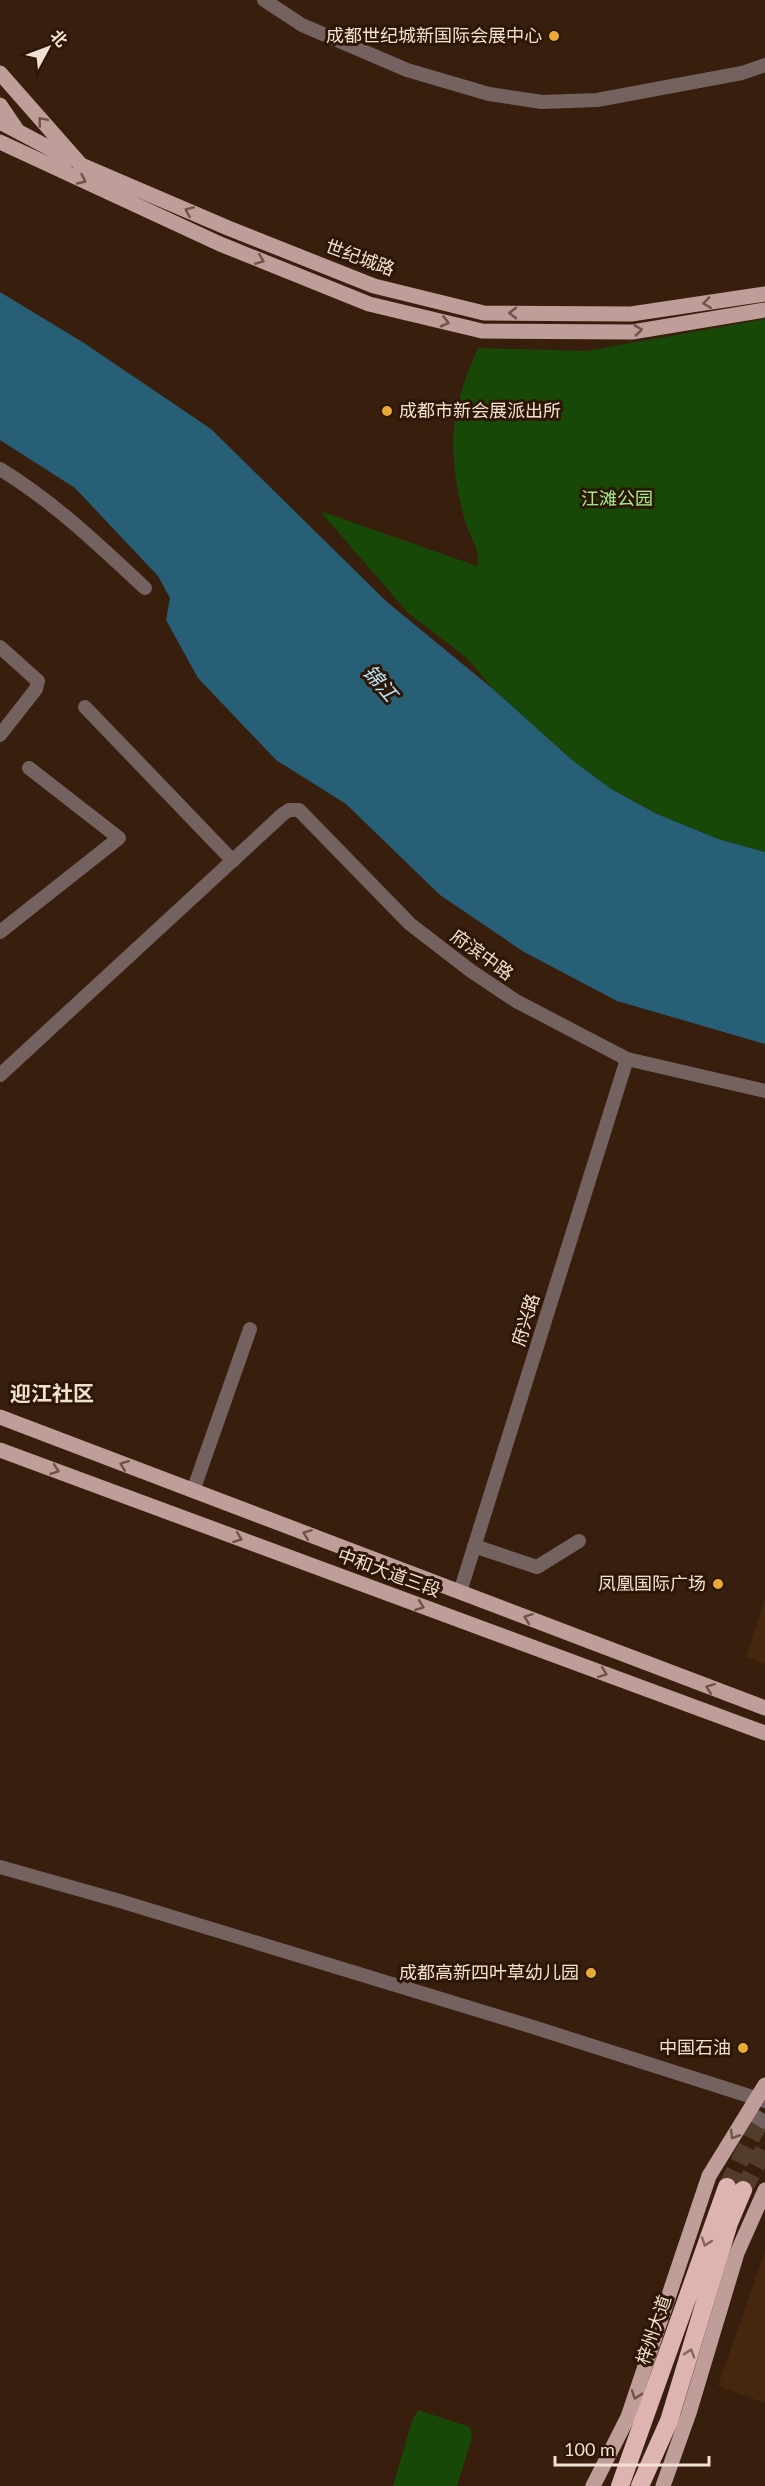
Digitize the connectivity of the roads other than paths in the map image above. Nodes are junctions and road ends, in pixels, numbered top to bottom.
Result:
1 (264, 0) edge
2 (765, 65) edge
3 (0, 72) edge
4 (0, 105) edge
5 (0, 122) edge
6 (16, 130) junction
7 (0, 142) edge
8 (29, 155) junction
9 (81, 165) junction
10 (765, 294) edge
11 (765, 310) edge
12 (0, 469) edge
13 (145, 588) dead end
14 (0, 647) edge
15 (85, 707) dead end
16 (0, 735) edge
17 (29, 768) dead end
18 (234, 861) junction
19 (0, 932) edge
20 (627, 1059) junction
21 (0, 1075) edge
22 (765, 1091) edge
23 (250, 1329) dead end
24 (0, 1417) edge
25 (0, 1449) edge
26 (193, 1491) junction
27 (579, 1541) dead end
28 (474, 1546) junction
29 (460, 1592) junction
30 (765, 1708) edge
31 (765, 1733) edge
32 (0, 1867) edge
33 (762, 2095) edge
34 (748, 2112) junction
35 (765, 2122) edge
36 (765, 2190) edge
37 (593, 2486) edge
38 (620, 2486) edge
39 (640, 2486) edge
40 (663, 2486) edge

1 - 2 street
9 -> 3 main road, 世纪城路
4 - 6 main road
5 - 6 main road
6 - 8 main road
6 - 9 main road
7 - 8 main road
8 -> 11 main road
10 -> 9 main road, 世纪城路
12 - 13 street
14 - 16 street
15 - 18 street
17 - 19 street
18 - 20 street, 府滨中路
18 - 21 street
20 - 22 street, 府滨中路
20 - 28 street, 府兴路
23 - 26 street
26 -> 24 main road
25 -> 31 main road, 中和大道三段
29 -> 26 main road
27 - 28 street
28 - 29 street, 府兴路
30 -> 29 main road
32 - 33 street
33 - 34 main road
34 - 35 street
34 -> 37 main road
36 - 40 main road
39 -> 38 highway, 梓州大道

